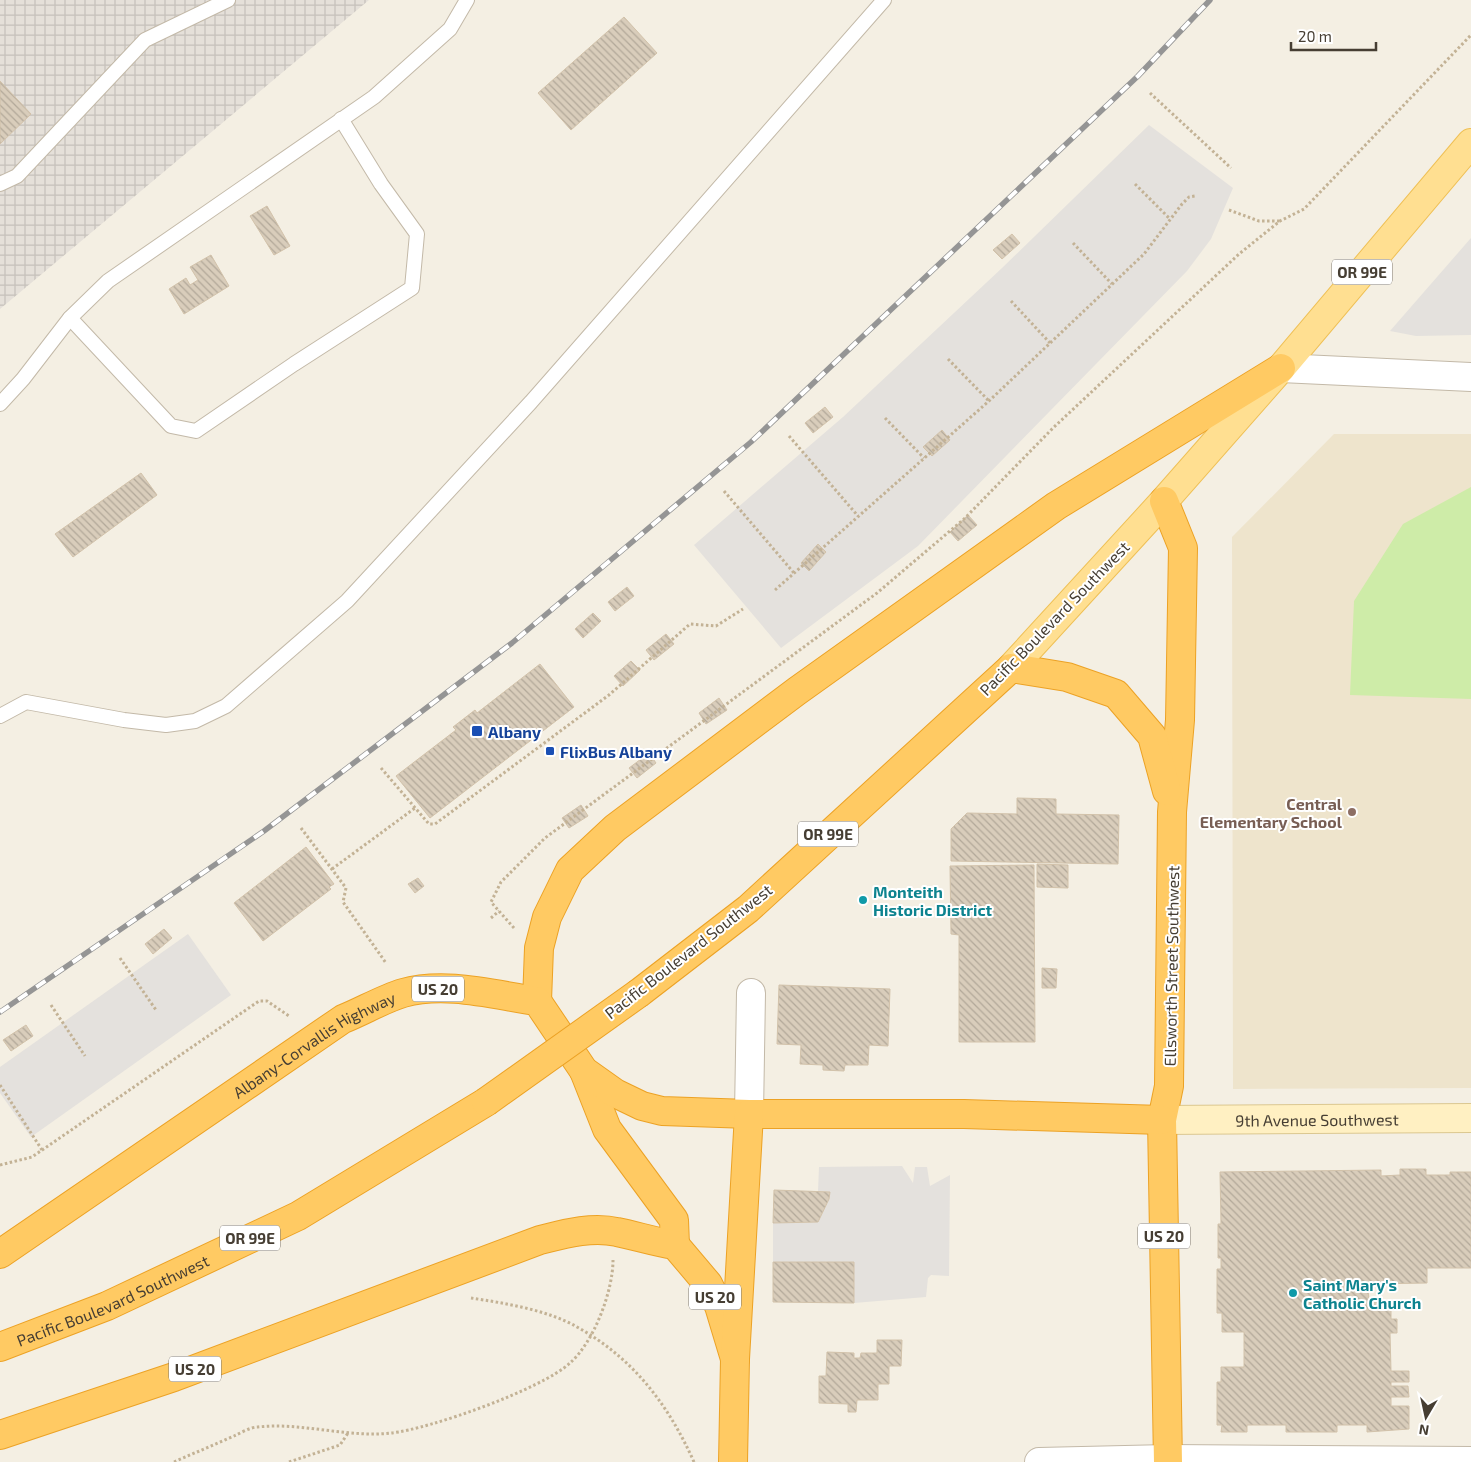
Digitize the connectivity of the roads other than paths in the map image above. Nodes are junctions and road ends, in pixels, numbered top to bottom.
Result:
1 (228, 0) edge
2 (467, 0) edge
3 (884, 0) edge
4 (341, 120) junction
5 (1471, 143) edge
6 (0, 184) edge
7 (70, 318) junction
8 (1281, 368) junction
9 (1471, 377) edge
10 (0, 404) edge
11 (1164, 501) junction
12 (1011, 668) junction
13 (0, 716) edge
14 (1172, 812) junction
15 (751, 993) dead end
16 (537, 1001) junction
17 (584, 1071) junction
18 (749, 1114) junction
19 (1471, 1118) edge
20 (1162, 1120) junction
21 (675, 1245) junction
22 (0, 1254) edge
23 (0, 1347) edge
24 (735, 1358) junction
25 (0, 1435) edge
26 (1168, 1461) edge
27 (1471, 1461) edge
28 (733, 1462) edge
29 (1038, 1462) edge

1 - 6 lane
2 - 4 lane
3 - 13 lane
4 - 7 lane
4 - 7 lane
5 - 8 main road, Pacific Boulevard Southwest / OR 99E
7 - 10 lane
8 - 9 street
8 - 11 main road, Pacific Boulevard Southwest / OR 99E
8 - 16 highway
11 - 12 main road, Pacific Boulevard Southwest / OR 99E
11 - 14 highway
12 - 14 highway
12 - 23 highway, Pacific Boulevard Southwest / OR 99E, bridge
14 - 20 highway, Ellsworth Street Southwest
15 - 18 street
16 - 17 highway
16 - 22 highway, Albany-Corvallis Highway / US 20
17 - 18 highway
17 - 21 highway
18 - 20 highway
18 - 24 highway
19 - 20 street, 9th Avenue Southwest
20 - 26 highway, US 20
21 - 24 highway, US 20
21 - 25 highway, US 20
24 - 28 highway, US 20
26 - 27 street
26 - 29 street

